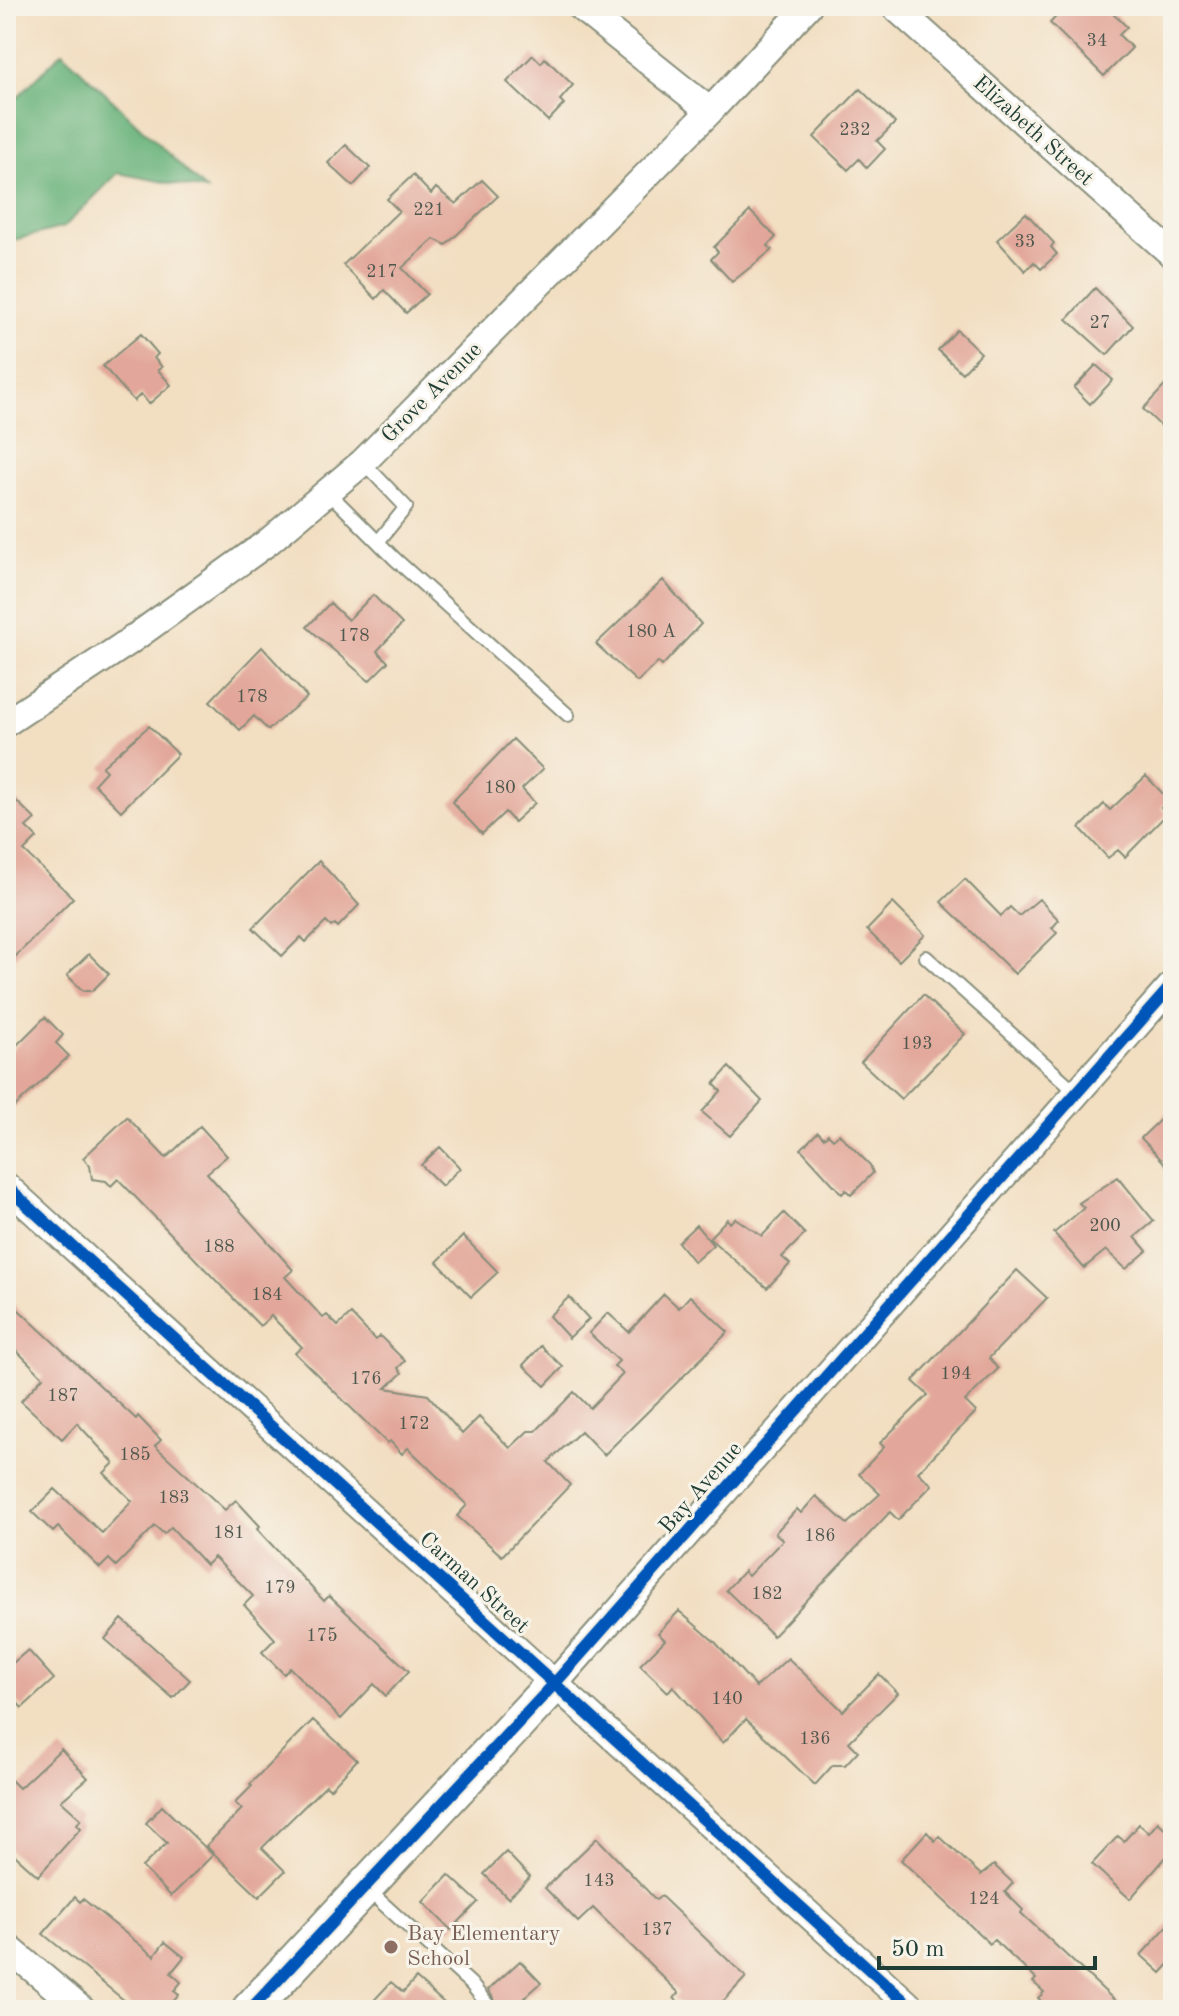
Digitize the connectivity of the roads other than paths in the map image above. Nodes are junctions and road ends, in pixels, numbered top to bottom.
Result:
1 (579, 6) edge
2 (808, 6) edge
3 (894, 6) edge
4 (710, 111) junction
5 (1173, 255) edge
6 (363, 462) junction
7 (327, 491) junction
8 (378, 542) junction
9 (568, 715) dead end
10 (6, 723) edge
11 (926, 957) dead end
12 (1173, 984) edge
13 (1077, 1093) junction
14 (6, 1186) edge
15 (555, 1683) junction
16 (365, 1887) junction
17 (6, 1946) edge
18 (82, 2010) edge
19 (250, 2010) edge
20 (492, 2010) edge
21 (914, 2010) edge

1 - 4 street
2 - 4 street, Grove Avenue
3 - 5 street, Elizabeth Street
4 - 6 street, Grove Avenue
6 - 7 street, Grove Avenue
6 - 8 lane
7 - 8 lane
7 - 10 street, Grove Avenue
8 - 9 lane
11 - 13 lane
12 - 13 street, Bay Avenue
13 - 15 street, Bay Avenue
14 - 15 street, Carman Street
15 - 16 street, Bay Avenue
15 - 21 street, Carman Street
16 - 19 street, Bay Avenue
16 - 20 lane
17 - 18 street

